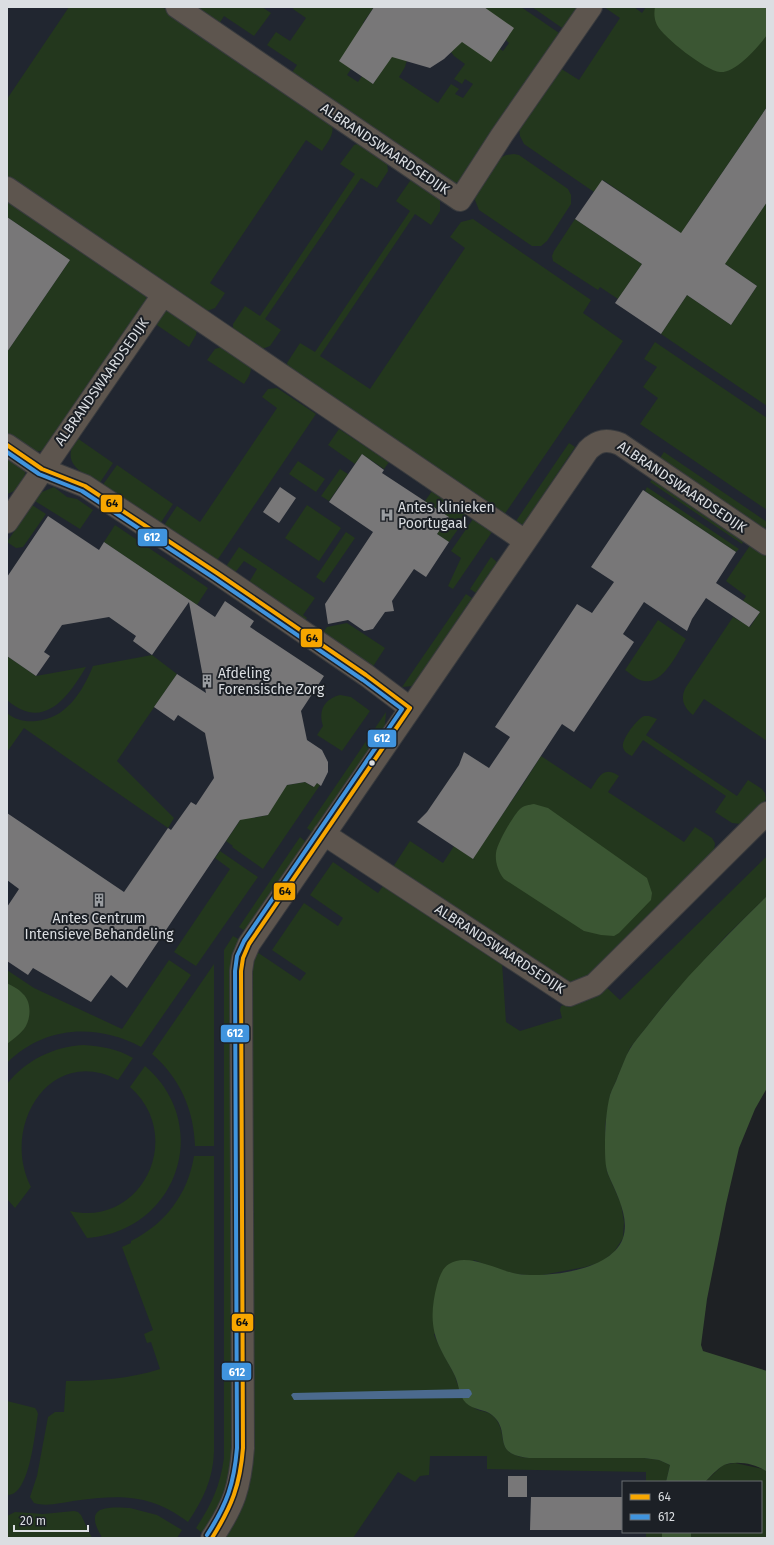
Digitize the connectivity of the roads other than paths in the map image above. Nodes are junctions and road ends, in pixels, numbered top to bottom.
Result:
1 (177, 7) edge
2 (591, 7) edge
3 (7, 188) edge
4 (163, 295) junction
5 (7, 445) edge
6 (42, 469) junction
7 (7, 522) edge
8 (525, 541) junction
9 (767, 544) edge
10 (410, 708) junction
11 (767, 813) edge
12 (324, 834) junction
13 (212, 1538) edge

1 - 2 street, ALBRANDSWAARDSEDIJK
3 - 4 street
4 - 6 street, ALBRANDSWAARDSEDIJK
4 - 8 street
5 - 6 street
6 - 7 street, ALBRANDSWAARDSEDIJK
6 - 10 street
8 - 9 street, ALBRANDSWAARDSEDIJK
8 - 10 street, ALBRANDSWAARDSEDIJK
10 - 12 street, ALBRANDSWAARDSEDIJK
11 - 12 street, ALBRANDSWAARDSEDIJK
12 - 13 street, ALBRANDSWAARDSEDIJK

